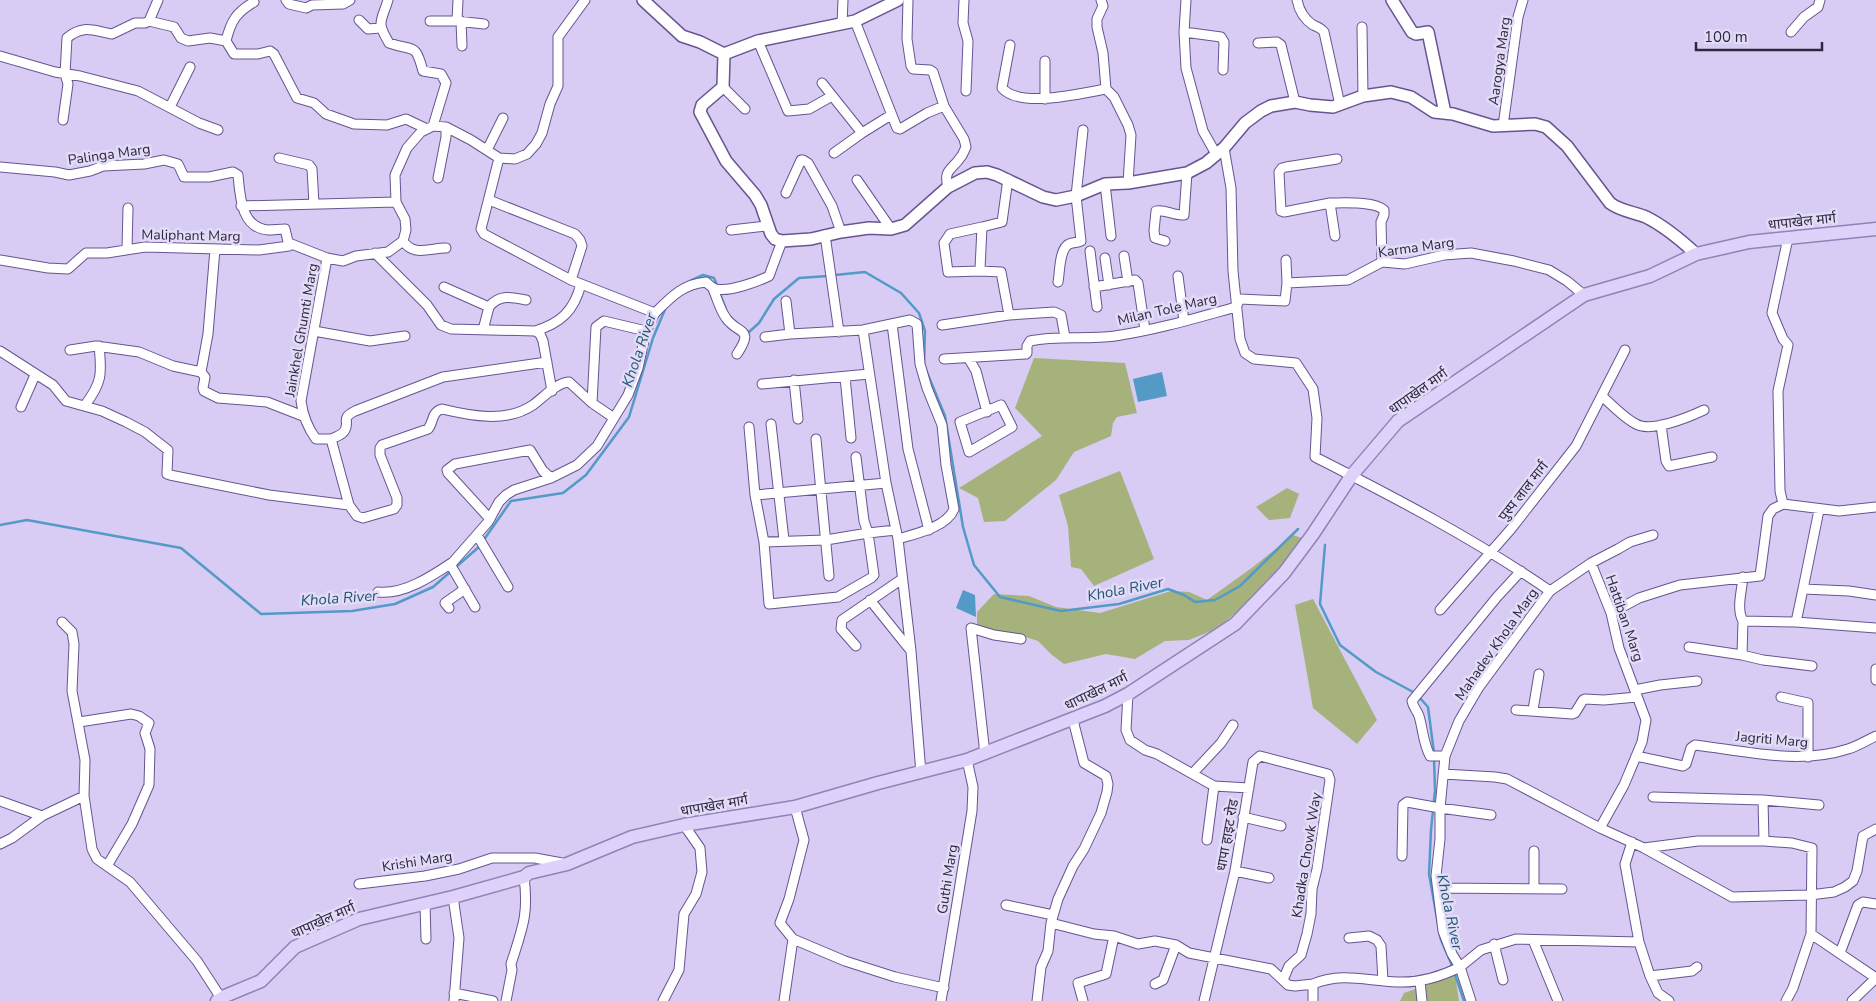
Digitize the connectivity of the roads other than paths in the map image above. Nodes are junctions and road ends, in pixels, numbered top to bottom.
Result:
1 (158, 0) edge
2 (286, 0) edge
3 (350, 0) edge
4 (388, 0) edge
5 (458, 0) edge
6 (585, 0) edge
7 (644, 0) edge
8 (843, 0) edge
9 (898, 0) edge
10 (908, 0) edge
11 (964, 0) edge
12 (1101, 0) edge
13 (1186, 0) edge
14 (1297, 0) edge
15 (1392, 0) edge
16 (1522, 0) edge
17 (1820, 0) edge
18 (254, 1) edge
19 (360, 20) dead end
20 (149, 21) junction
21 (430, 21) dead end
22 (459, 21) junction
23 (855, 21) junction
24 (484, 24) dead end
25 (842, 24) junction
26 (1362, 27) dead end
27 (380, 28) junction
28 (1184, 32) junction
29 (1791, 32) dead end
30 (226, 40) junction
31 (758, 41) junction
32 (1258, 43) dead end
33 (1010, 45) dead end
34 (462, 46) dead end
35 (724, 54) junction
36 (0, 56) edge
37 (1045, 61) dead end
38 (190, 67) dead end
39 (1223, 70) dead end
40 (64, 74) junction
41 (822, 83) dead end
42 (722, 87) junction
43 (1106, 89) junction
44 (966, 91) dead end
45 (832, 96) junction
46 (1363, 96) junction
47 (1045, 99) junction
48 (1295, 102) junction
49 (1340, 105) junction
50 (944, 106) junction
51 (170, 107) junction
52 (745, 109) dead end
53 (1445, 113) junction
54 (891, 115) junction
55 (504, 118) dead end
56 (63, 120) dead end
57 (1503, 126) junction
58 (430, 127) junction
59 (446, 127) junction
60 (218, 130) dead end
61 (1083, 130) dead end
62 (862, 132) junction
63 (488, 150) junction
64 (1220, 151) junction
65 (834, 153) dead end
66 (278, 158) dead end
67 (499, 158) junction
68 (1336, 159) dead end
69 (0, 167) edge
70 (1187, 173) junction
71 (438, 178) dead end
72 (1008, 179) junction
73 (857, 180) dead end
74 (1128, 182) junction
75 (1105, 184) junction
76 (948, 187) junction
77 (786, 193) dead end
78 (1076, 196) junction
79 (489, 200) junction
80 (396, 202) junction
81 (1330, 203) junction
82 (314, 204) junction
83 (241, 206) junction
84 (128, 208) dead end
85 (767, 226) junction
86 (982, 227) junction
87 (891, 229) junction
88 (1876, 229) edge
89 (731, 230) dead end
90 (841, 232) junction
91 (825, 235) junction
92 (1111, 236) dead end
93 (1336, 236) dead end
94 (1788, 238) junction
95 (403, 241) junction
96 (1165, 241) dead end
97 (782, 242) junction
98 (289, 243) junction
99 (446, 248) dead end
100 (127, 249) junction
101 (215, 250) junction
102 (1090, 251) dead end
103 (375, 253) junction
104 (1696, 254) junction
105 (1124, 256) dead end
106 (327, 258) junction
107 (1105, 258) dead end
108 (0, 260) edge
109 (1286, 260) dead end
110 (1382, 262) junction
111 (980, 272) junction
112 (1178, 276) dead end
113 (571, 280) junction
114 (1058, 282) dead end
115 (1128, 282) junction
116 (1286, 283) junction
117 (581, 284) junction
118 (1109, 286) junction
119 (444, 287) dead end
120 (1094, 287) junction
121 (713, 289) junction
122 (1584, 295) junction
123 (526, 300) dead end
124 (786, 301) dead end
125 (1097, 307) dead end
126 (1236, 307) junction
127 (489, 308) junction
128 (655, 313) junction
129 (1008, 315) junction
130 (1184, 321) junction
131 (892, 324) junction
132 (942, 325) dead end
133 (314, 330) junction
134 (483, 330) junction
135 (863, 330) junction
136 (1145, 330) junction
137 (535, 331) junction
138 (646, 331) junction
139 (839, 332) junction
140 (790, 334) junction
141 (405, 336) dead end
142 (765, 337) dead end
143 (1065, 337) junction
144 (99, 346) junction
145 (70, 350) dead end
146 (1625, 350) dead end
147 (0, 351) edge
148 (737, 354) dead end
149 (944, 359) dead end
150 (969, 359) junction
151 (547, 362) junction
152 (201, 372) junction
153 (869, 374) junction
154 (35, 375) junction
155 (845, 377) junction
156 (794, 380) junction
157 (762, 384) dead end
158 (552, 391) junction
159 (1602, 396) junction
160 (592, 403) junction
161 (85, 406) junction
162 (21, 407) dead end
163 (1704, 410) dead end
164 (987, 412) junction
165 (303, 416) junction
166 (614, 418) junction
167 (798, 419) dead end
168 (771, 424) dead end
169 (1661, 425) junction
170 (749, 428) dead end
171 (851, 438) dead end
172 (331, 439) junction
173 (816, 440) dead end
174 (856, 457) dead end
175 (1712, 457) dead end
176 (1352, 475) junction
177 (551, 478) junction
178 (886, 482) junction
179 (860, 485) junction
180 (820, 488) junction
181 (778, 493) junction
182 (755, 495) junction
183 (349, 504) junction
184 (1783, 504) junction
185 (1876, 508) edge
186 (1819, 510) junction
187 (490, 519) junction
188 (896, 530) junction
189 (929, 530) junction
190 (868, 534) junction
191 (477, 535) junction
192 (1653, 535) dead end
193 (898, 539) junction
194 (784, 540) junction
195 (826, 540) junction
196 (764, 542) junction
197 (1490, 552) junction
198 (1591, 563) junction
199 (450, 564) junction
200 (1521, 571) junction
201 (829, 576) dead end
202 (1743, 577) junction
203 (902, 578) junction
204 (508, 587) dead end
205 (465, 589) junction
206 (1803, 589) junction
207 (1550, 591) junction
208 (378, 592) dead end
209 (1876, 595) edge
210 (870, 600) junction
211 (449, 608) dead end
212 (475, 608) dead end
213 (1440, 610) dead end
214 (1612, 613) junction
215 (1743, 621) junction
216 (62, 622) dead end
217 (1796, 622) junction
218 (1876, 628) edge
219 (1021, 639) dead end
220 (856, 646) dead end
221 (1689, 647) dead end
222 (911, 651) junction
223 (1742, 655) junction
224 (1812, 666) dead end
225 (1876, 669) edge
226 (1539, 674) dead end
227 (1876, 680) edge
228 (1696, 682) dead end
229 (1636, 693) junction
230 (1128, 694) junction
231 (1781, 696) dead end
232 (1516, 710) dead end
233 (1533, 710) junction
234 (1073, 720) junction
235 (79, 722) junction
236 (1233, 725) dead end
237 (1876, 736) edge
238 (985, 754) junction
239 (1437, 756) junction
240 (1636, 756) junction
241 (1808, 757) junction
242 (967, 760) junction
243 (921, 773) junction
244 (1193, 773) junction
245 (1443, 774) junction
246 (1214, 786) junction
247 (1249, 788) junction
248 (84, 796) junction
249 (1653, 797) dead end
250 (1763, 800) junction
251 (0, 801) edge
252 (1819, 805) dead end
253 (795, 807) junction
254 (1435, 807) junction
255 (42, 816) junction
256 (1492, 816) dead end
257 (1243, 817) junction
258 (684, 825) junction
259 (1281, 826) dead end
260 (1600, 828) junction
261 (1876, 829) edge
262 (1207, 840) dead end
263 (1764, 841) junction
264 (1632, 842) junction
265 (0, 844) edge
266 (1644, 848) junction
267 (1534, 851) dead end
268 (1402, 856) dead end
269 (567, 864) junction
270 (107, 866) junction
271 (1235, 871) junction
272 (524, 877) junction
273 (1269, 878) dead end
274 (359, 884) dead end
275 (1438, 888) junction
276 (1534, 889) junction
277 (1562, 889) dead end
278 (1810, 894) junction
279 (453, 896) junction
280 (424, 903) junction
281 (1876, 904) edge
282 (1006, 905) dead end
283 (1052, 919) junction
284 (1810, 934) junction
285 (1114, 936) junction
286 (1349, 938) dead end
287 (426, 939) dead end
288 (793, 939) junction
289 (1533, 940) junction
290 (1639, 942) junction
291 (1494, 944) junction
292 (1176, 945) junction
293 (1840, 954) junction
294 (1215, 959) junction
295 (1697, 967) dead end
296 (1458, 968) junction
297 (1650, 976) junction
298 (1876, 978) edge
299 (1283, 980) junction
300 (1504, 980) dead end
301 (1383, 981) junction
302 (1420, 981) junction
303 (1155, 984) dead end
304 (1313, 984) junction
305 (944, 988) junction
306 (454, 997) edge
307 (223, 999) edge
308 (493, 1001) edge
309 (506, 1001) edge
310 (664, 1001) edge
311 (784, 1001) edge
312 (941, 1001) edge
313 (1038, 1001) edge
314 (1083, 1001) edge
315 (1204, 1001) edge
316 (1313, 1001) edge
317 (1422, 1001) edge
318 (1471, 1001) edge
319 (1558, 1001) edge
320 (1669, 1001) edge
321 (1786, 1001) edge
322 (1852, 1001) edge

1 - 20 street
2 - 3 street
4 - 27 street
5 - 22 street
6 - 67 street
7 - 35 main road
8 - 25 street
9 - 23 main road
10 - 50 street
11 - 44 street
12 - 43 street
13 - 28 street
14 - 49 street
15 - 53 main road
16 - 57 street, Aarogya Marg
17 - 29 street
18 - 30 street
19 - 27 street
20 - 30 street
20 - 40 street
21 - 22 street
22 - 24 street
22 - 34 street
23 - 25 main road
23 - 54 street
25 - 31 main road
26 - 46 street
27 - 58 street
28 - 39 street
28 - 64 street
30 - 58 street
31 - 35 main road
31 - 45 street
32 - 48 street
33 - 47 street
35 - 42 main road
36 - 40 street
37 - 47 street
38 - 51 street
40 - 51 street
40 - 56 street
41 - 45 street
42 - 52 street
42 - 85 main road
43 - 47 street
43 - 74 street
45 - 62 street
46 - 49 main road
46 - 53 main road
48 - 49 main road
48 - 64 main road
50 - 54 street
50 - 76 street
51 - 60 street
53 - 57 main road
54 - 62 street
55 - 63 street
57 - 104 main road
58 - 59 street
58 - 80 street
59 - 63 street
59 - 71 street
61 - 78 street
62 - 65 street
63 - 67 street
64 - 70 main road
64 - 126 street, Milan Tole Marg
66 - 82 street
67 - 79 street
68 - 81 street
69 - 83 street, Palinga Marg
70 - 74 main road
70 - 96 street
72 - 76 main road
72 - 78 main road
72 - 86 street
73 - 87 street
74 - 75 main road
75 - 78 main road
75 - 92 street
76 - 87 main road
77 - 90 street
78 - 114 street
79 - 113 street
79 - 113 street
80 - 82 street
80 - 95 street
81 - 93 street
81 - 110 street
82 - 83 street
83 - 98 street, Maliphant Marg
84 - 100 street
85 - 89 street
85 - 97 main road
86 - 111 street
86 - 111 street
87 - 90 main road
88 - 94 main road, धापाखेल मार्ग
90 - 91 main road
91 - 97 main road
91 - 139 street
94 - 104 main road, धापाखेल मार्ग
94 - 184 street
95 - 99 street
95 - 103 street, Jainkhel Ghumti Marg
97 - 121 street
98 - 101 street, Maliphant Marg
98 - 106 street, Jainkhel Ghumti Marg
100 - 101 street, Maliphant Marg
100 - 108 street, Maliphant Marg
101 - 152 street
102 - 120 street
103 - 106 street, Jainkhel Ghumti Marg
103 - 134 street
104 - 122 main road, धापाखेल मार्ग
105 - 115 street
106 - 133 street, Jainkhel Ghumti Marg
107 - 118 street
109 - 116 street
110 - 116 street, Karma Marg
110 - 122 street, Karma Marg
111 - 129 street
112 - 130 street
113 - 117 street
115 - 118 street
115 - 136 street
116 - 126 street
117 - 128 street
117 - 137 street
118 - 120 street
119 - 127 street
120 - 125 street
121 - 128 street
121 - 148 street
122 - 176 main road, धापाखेल मार्ग
123 - 127 street
124 - 140 street
126 - 130 street, Milan Tole Marg
126 - 176 street
127 - 134 street
128 - 138 street
129 - 132 street
129 - 143 street
130 - 136 street, Milan Tole Marg
131 - 135 street
131 - 189 street
131 - 189 street
133 - 141 street
133 - 165 street, Jainkhel Ghumti Marg
134 - 137 street
135 - 139 street
135 - 153 street
136 - 143 street, Milan Tole Marg
137 - 151 street
138 - 160 street
138 - 166 street
139 - 140 street
140 - 142 street
143 - 150 street, Milan Tole Marg
144 - 145 street
144 - 152 street
144 - 161 street
146 - 159 street, पुस्प लाल मार्ग
147 - 154 street
149 - 150 street
150 - 164 street
151 - 158 street
151 - 172 street
152 - 165 street
153 - 155 street
153 - 178 street
154 - 161 street
154 - 162 street
155 - 156 street
155 - 171 street
156 - 157 street
156 - 167 street
158 - 160 street
158 - 183 street
159 - 169 street
159 - 197 street, पुस्प लाल मार्ग
160 - 166 street
161 - 183 street
163 - 169 street
164 - 164 street
165 - 172 street, Jainkhel Ghumti Marg
166 - 177 street
168 - 181 street
169 - 175 street
170 - 182 street
172 - 183 street
173 - 180 street
174 - 179 street
176 - 197 street
176 - 230 main road, धापाखेल मार्ग
177 - 187 street
177 - 187 street
178 - 179 street
178 - 188 street
179 - 180 street
179 - 190 street
180 - 181 street
180 - 195 street
181 - 182 street
181 - 194 street
182 - 196 street
184 - 186 street
184 - 202 street
185 - 186 street
186 - 206 street
187 - 191 street
188 - 190 street
188 - 193 street
189 - 193 street
190 - 195 street
190 - 196 street
191 - 199 street
191 - 204 street
192 - 198 street
193 - 203 street
194 - 195 street
194 - 196 street
195 - 201 street
197 - 200 street
197 - 213 street, पुस्प लाल मार्ग
198 - 207 street, Hattiban Marg
198 - 214 street, Hattiban Marg
199 - 205 street
199 - 208 street
200 - 207 street
200 - 239 street
202 - 214 street
202 - 215 street
203 - 210 street
203 - 222 street
205 - 211 street
205 - 212 street
206 - 209 street
206 - 217 street
207 - 239 street, Mahadev Khola Marg
210 - 220 street
210 - 222 street
214 - 229 street, Hattiban Marg
215 - 217 street
215 - 223 street
216 - 235 street
217 - 218 street
219 - 238 street
221 - 223 street
222 - 243 street
223 - 224 street
225 - 227 street
226 - 233 street
228 - 229 street
229 - 233 street
229 - 240 street, Hattiban Marg
230 - 234 main road, धापाखेल मार्ग
230 - 244 street, धापा हाइट रोड
231 - 241 street
232 - 233 street
234 - 238 main road, धापाखेल मार्ग
234 - 283 street
235 - 248 street
235 - 270 street
236 - 244 street
237 - 241 street, Jagriti Marg
238 - 242 main road, धापाखेल मार्ग
239 - 245 street, Mahadev Khola Marg
240 - 241 street, Jagriti Marg
240 - 260 street, Hattiban Marg
242 - 243 main road, धापाखेल मार्ग
242 - 305 street, Guthi Marg
243 - 253 main road, धापाखेल मार्ग
244 - 246 street, धापा हाइट रोड
245 - 254 street, Mahadev Khola Marg
245 - 260 street
246 - 247 street, धापा हाइट रोड
246 - 262 street
247 - 257 street, धापा हाइट रोड
247 - 299 street, Khadka Chowk Way
248 - 255 street
248 - 270 street
249 - 250 street
250 - 252 street
250 - 263 street
251 - 255 street
253 - 258 main road, धापाखेल मार्ग
253 - 288 street
254 - 256 street
254 - 268 street
254 - 275 street, Mahadev Khola Marg
255 - 265 street
257 - 259 street
257 - 271 street, धापा हाइट रोड
258 - 269 main road, धापाखेल मार्ग
258 - 310 street
260 - 264 street
261 - 278 street
263 - 266 street
263 - 278 street
264 - 266 street
264 - 290 street
266 - 278 street
267 - 276 street
269 - 272 main road, धापाखेल मार्ग
269 - 274 street, Krishi Marg
270 - 307 street
271 - 273 street
271 - 294 street, धापा हाइट रोड
272 - 279 main road, धापाखेल मार्ग
272 - 309 street
275 - 276 street
275 - 296 street, Mahadev Khola Marg
276 - 277 street
278 - 284 street
279 - 280 main road, धापाखेल मार्ग
279 - 306 street
280 - 287 street
280 - 307 main road, धापाखेल मार्ग
281 - 293 street
282 - 283 street
283 - 285 street
283 - 313 street
284 - 293 street
284 - 321 street
285 - 292 street
285 - 314 street
286 - 301 street
288 - 305 street
288 - 311 street
289 - 290 street
289 - 291 street
289 - 319 street
290 - 297 street
291 - 296 street
291 - 300 street
292 - 294 street
292 - 303 street
293 - 298 street
294 - 299 street
294 - 315 street, धापा हाइट रोड
295 - 297 street
296 - 302 street
296 - 318 street, Mahadev Khola Marg
297 - 320 street
298 - 322 street
299 - 304 street
301 - 302 street
301 - 304 street
302 - 317 street
304 - 316 street
305 - 312 street, Guthi Marg
306 - 308 street

